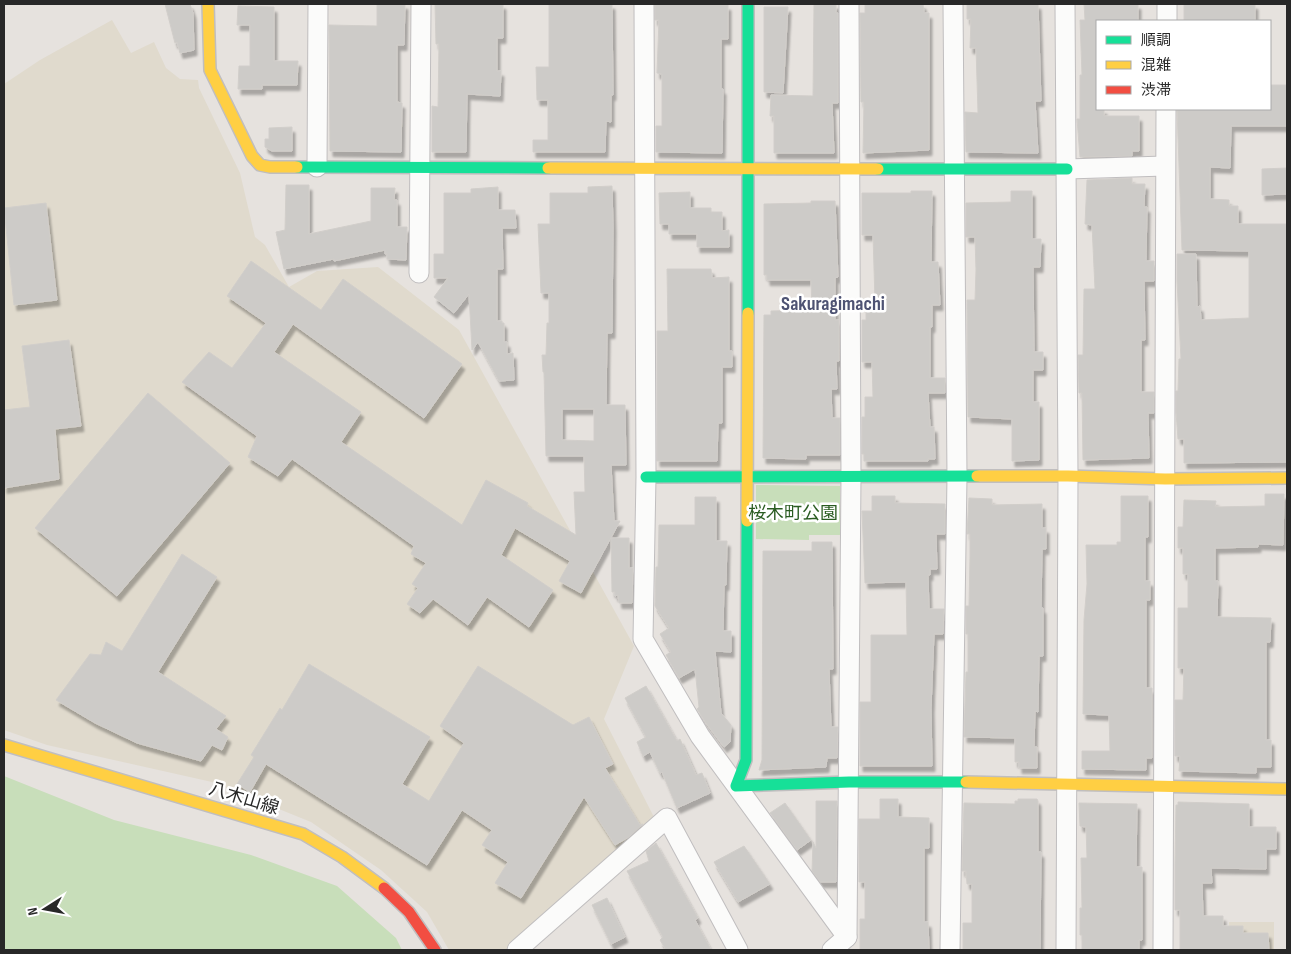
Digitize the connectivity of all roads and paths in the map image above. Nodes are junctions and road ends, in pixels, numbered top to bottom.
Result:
1 (208, 4) edge
2 (318, 4) edge
3 (421, 4) edge
4 (644, 4) edge
5 (748, 4) edge
6 (849, 4) edge
7 (953, 4) edge
8 (1065, 4) edge
9 (1167, 4) edge
10 (1167, 20) edge
11 (1166, 110) edge
12 (1166, 166) junction
13 (317, 167) junction
14 (421, 168) junction
15 (644, 168) junction
16 (749, 168) junction
17 (850, 168) junction
18 (955, 168) junction
19 (1067, 169) junction
20 (419, 273) dead end
21 (747, 476) junction
22 (957, 476) junction
23 (1068, 476) junction
24 (646, 477) junction
25 (851, 477) junction
26 (1287, 478) edge
27 (1165, 479) junction
28 (4, 745) edge
29 (849, 782) junction
30 (953, 782) junction
31 (1066, 785) junction
32 (736, 786) junction
33 (1163, 788) junction
34 (1287, 789) edge
35 (847, 937) junction
36 (435, 950) edge
37 (517, 950) edge
38 (738, 950) edge
39 (832, 950) edge
40 (950, 950) edge
41 (1066, 950) edge
42 (1163, 950) edge

1 - 13 street
2 - 13 street
3 - 14 street
4 - 15 street
5 - 16 street
6 - 17 street
7 - 18 street
8 - 19 street
9 - 10 street
11 - 12 street
12 - 19 street
12 - 27 street
13 - 14 street
14 - 15 street
14 - 20 street
15 - 16 street
15 - 24 street
16 - 17 street
16 - 21 street
17 - 18 street
17 - 25 street
18 - 19 street
18 - 22 street
19 - 23 street
21 - 24 street
21 - 25 street
21 - 32 street
22 - 23 street
22 - 25 street
22 - 30 street
23 - 27 street
23 - 31 street
24 - 32 street
25 - 29 street
26 - 27 street
27 - 33 street
28 - 36 street, 八木山線
29 - 30 street
29 - 32 street
29 - 35 street
30 - 31 street
30 - 40 street
31 - 33 street
31 - 41 street
32 - 35 street
33 - 34 street
33 - 42 street
35 - 39 street
37 - 38 street

